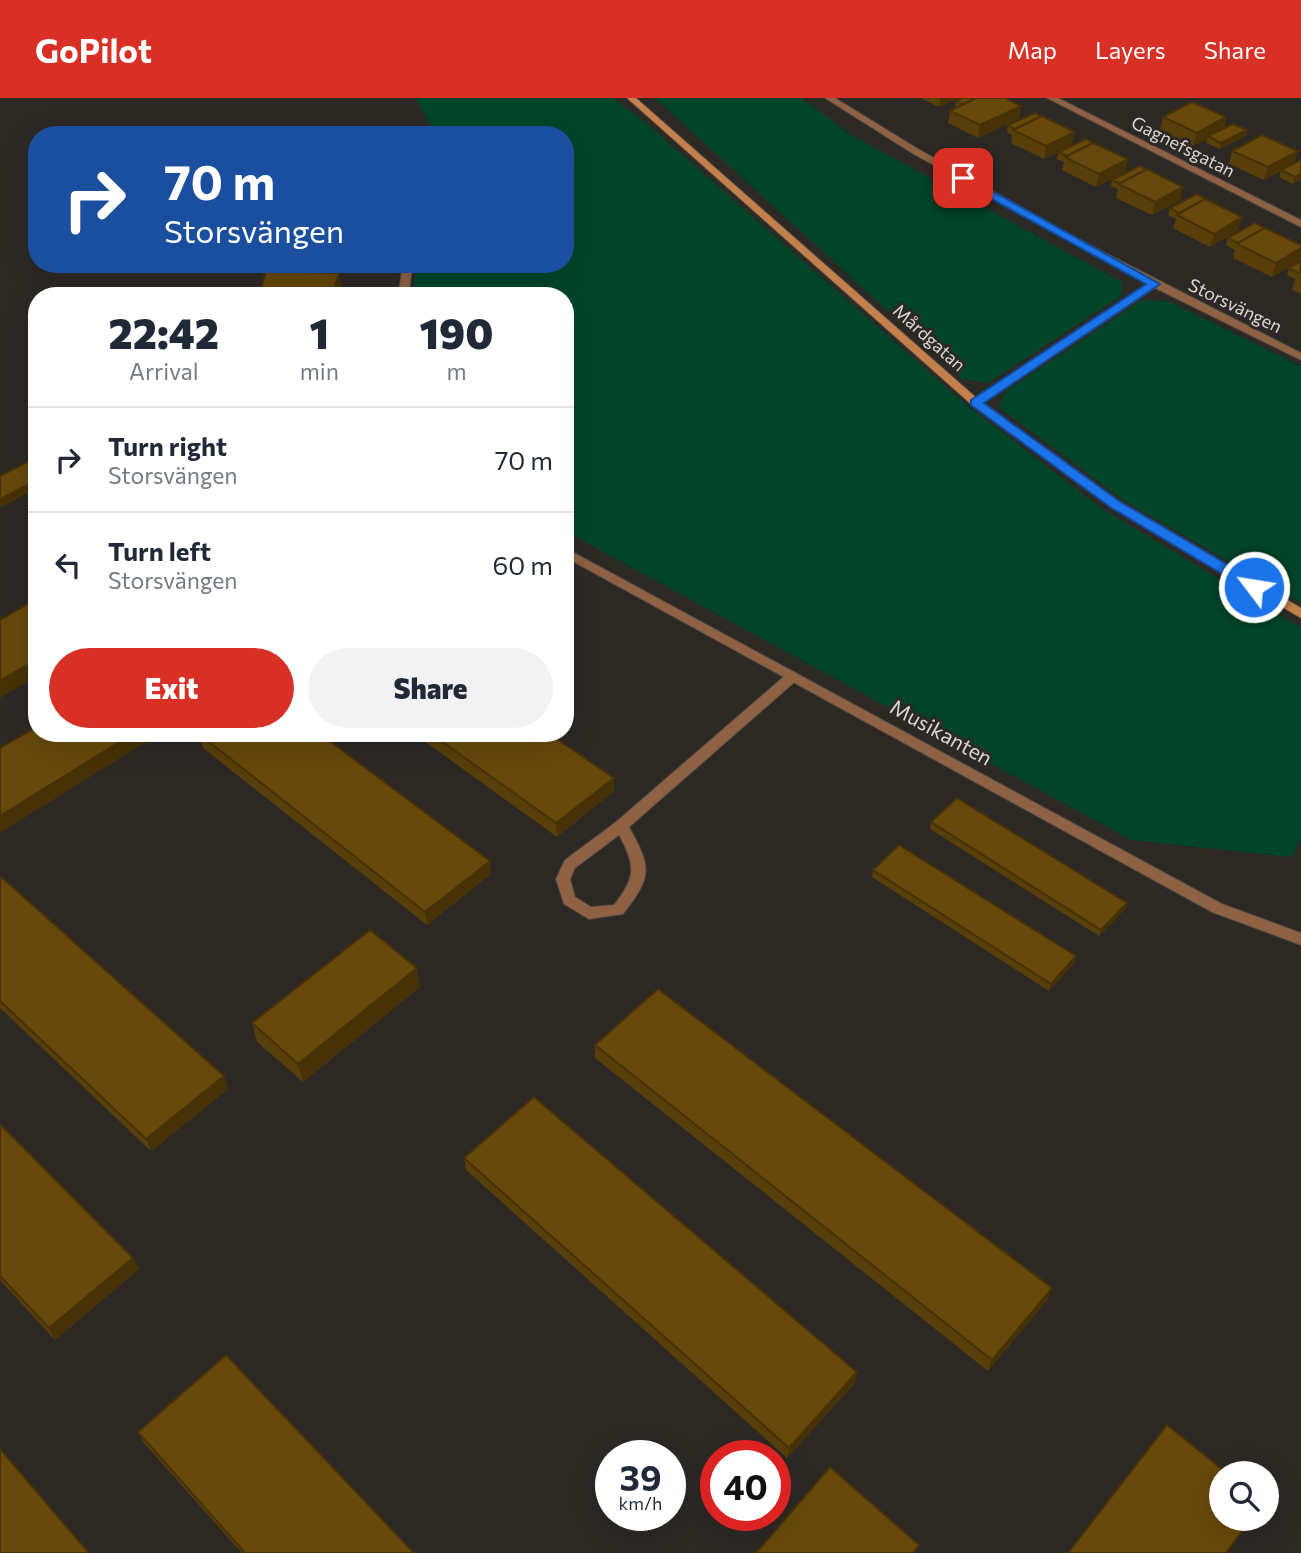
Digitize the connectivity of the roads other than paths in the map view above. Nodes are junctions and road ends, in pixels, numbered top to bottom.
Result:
1 (631, 98) edge
2 (829, 98) edge
3 (1051, 98) edge
4 (1301, 224) edge
5 (1154, 284) junction
6 (1301, 357) edge
7 (976, 402) junction
8 (574, 557) edge
9 (1301, 614) edge
10 (793, 676) junction
11 (621, 826) junction
12 (1301, 939) edge

1 - 7 street, Mårdgatan
2 - 5 street, Storsvängen
3 - 4 street, Gagnefsgatan
5 - 6 street, Storsvängen
5 - 7 street
7 - 9 street, Mårdgatan
8 - 10 street, Musikanten
10 - 11 street
10 - 12 street, Musikanten
11 - 11 street

